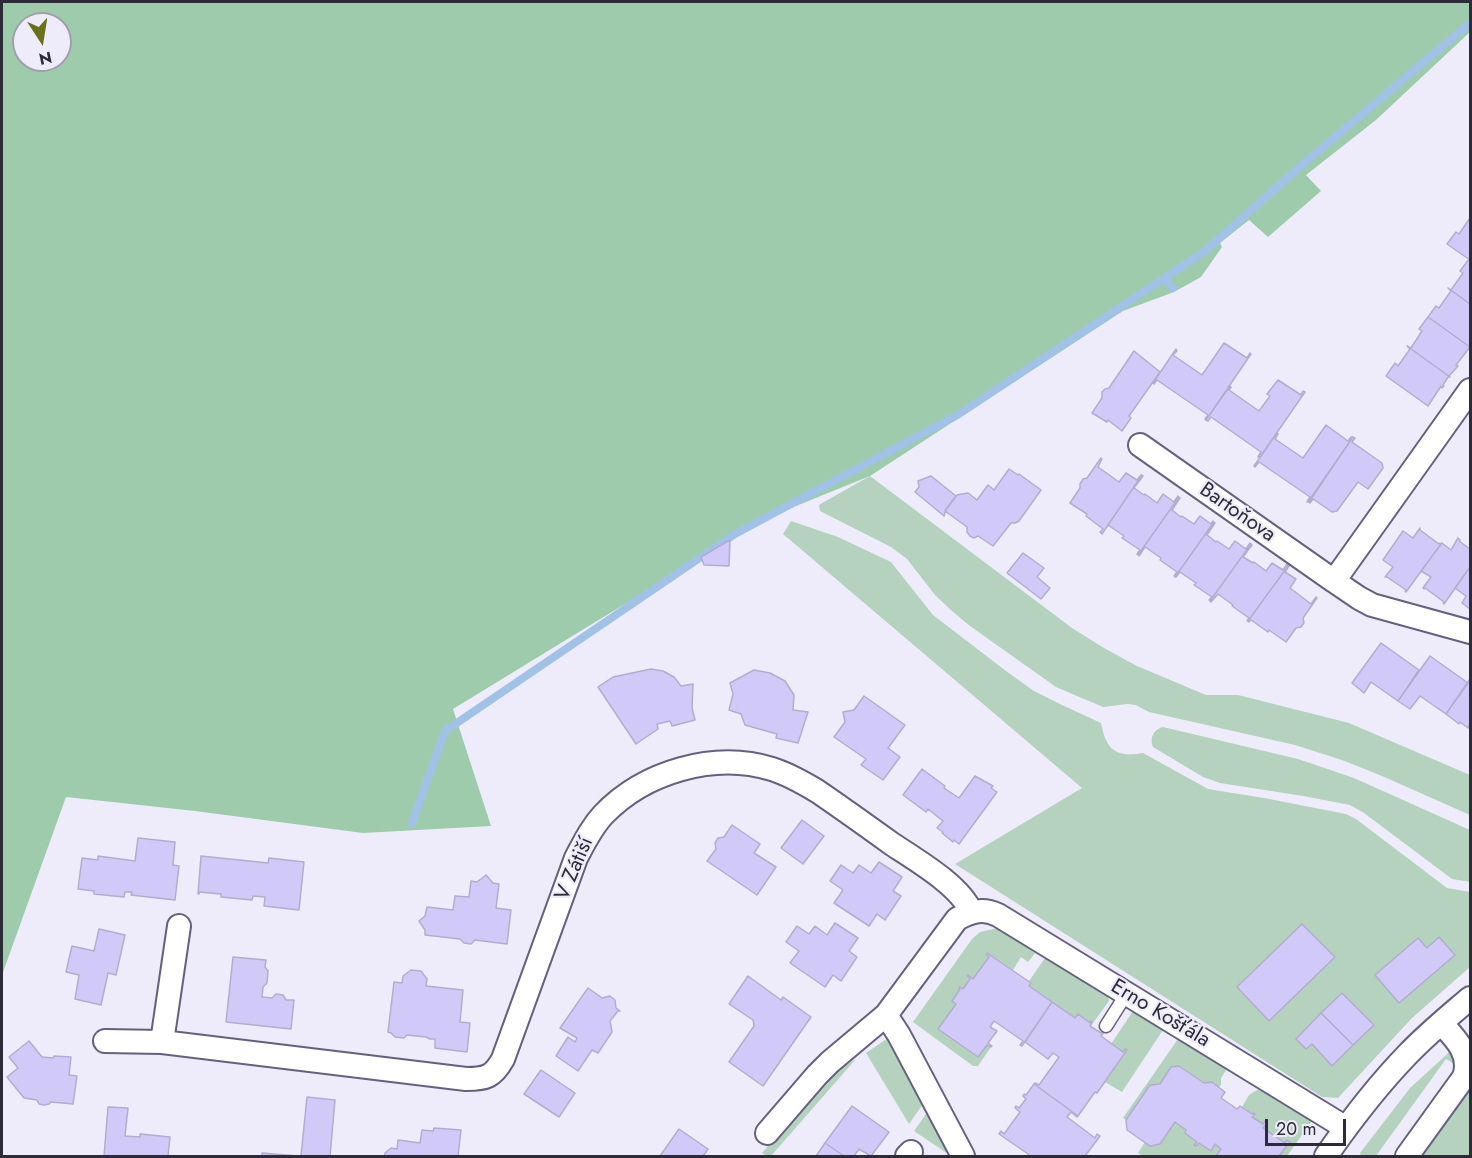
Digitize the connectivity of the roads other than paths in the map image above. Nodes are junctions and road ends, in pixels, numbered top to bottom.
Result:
1 (1470, 390) edge
2 (1140, 445) dead end
3 (1334, 581) junction
4 (1470, 632) edge
5 (971, 912) junction
6 (179, 926) dead end
7 (1127, 993) junction
8 (1470, 998) edge
9 (886, 1015) junction
10 (1441, 1023) junction
11 (1106, 1026) dead end
12 (105, 1041) dead end
13 (162, 1042) junction
14 (1346, 1128) junction
15 (767, 1133) dead end
16 (963, 1156) edge
17 (1326, 1156) edge
18 (1407, 1156) edge

1 - 3 street
2 - 3 street, Bartoňova
3 - 4 street, Bartoňova
5 - 7 street, Erno Košťála
5 - 9 street
5 - 13 street, V Zátiší
6 - 13 street
7 - 11 lane
7 - 14 street, Erno Košťála
8 - 10 street
9 - 15 street
9 - 16 street
10 - 14 street
10 - 18 street
12 - 13 street, V Zátiší
14 - 17 street

